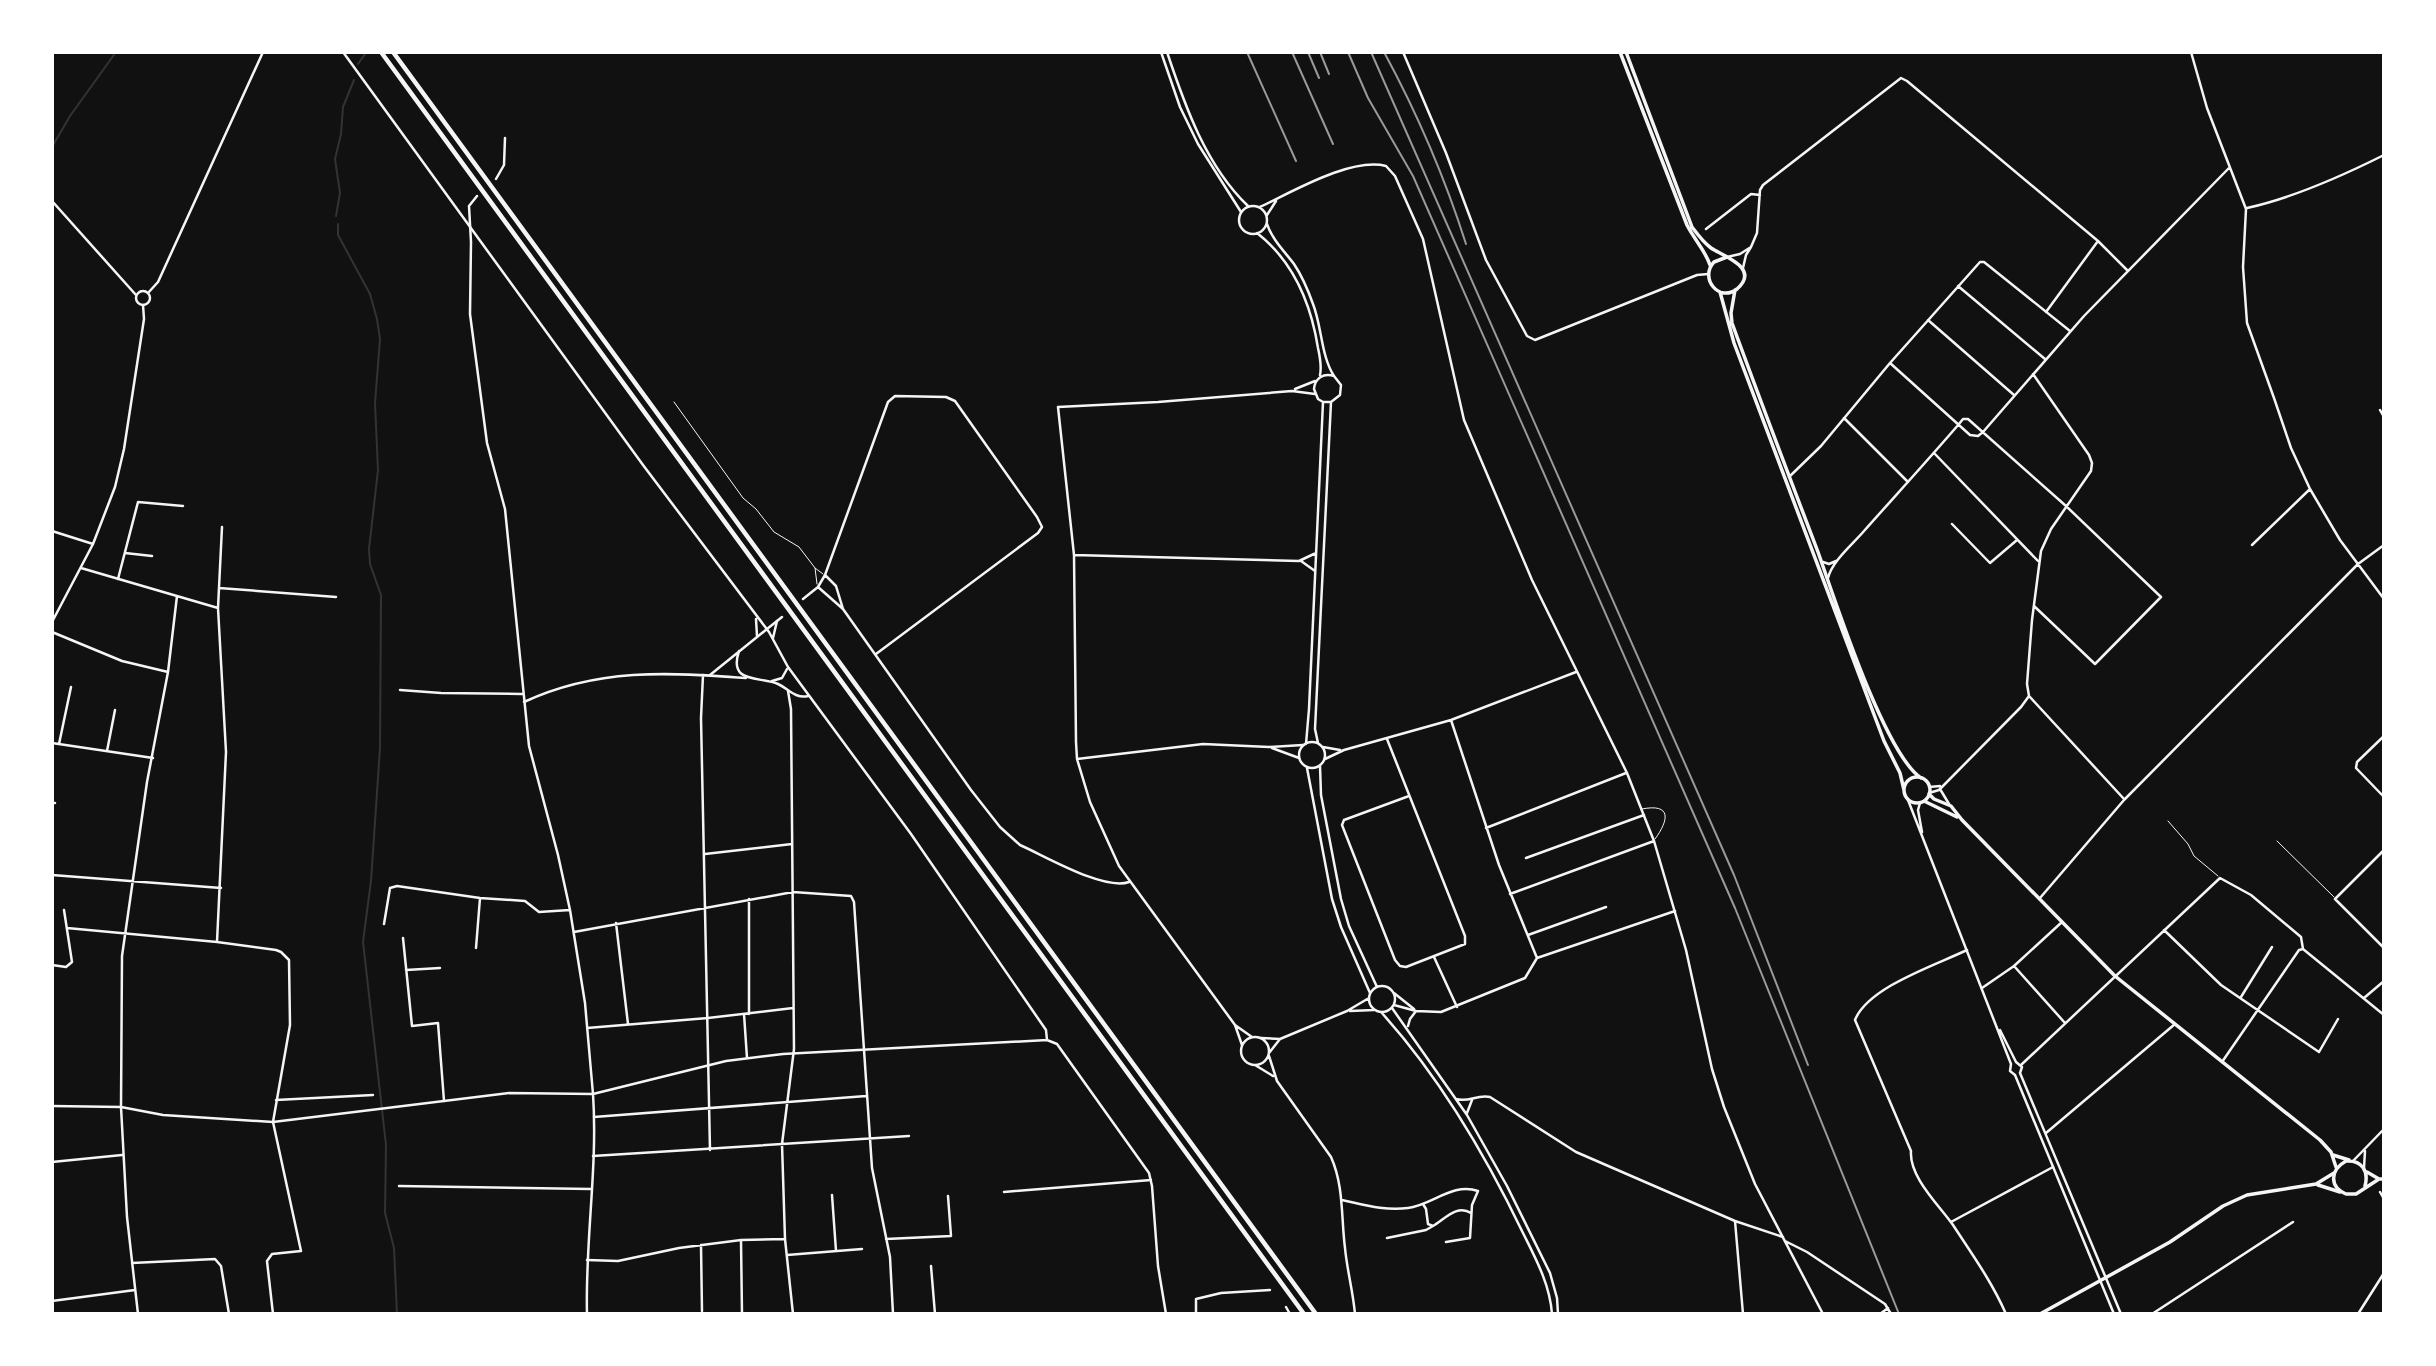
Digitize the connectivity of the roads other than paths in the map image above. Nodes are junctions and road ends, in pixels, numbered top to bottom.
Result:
1 (263, 52) edge
2 (343, 52) edge
3 (381, 52) edge
4 (393, 52) edge
5 (1161, 52) edge
6 (1167, 52) edge
7 (1403, 52) edge
8 (1620, 52) edge
9 (1626, 52) edge
10 (2190, 52) edge
11 (505, 138) dead end
12 (2384, 155) edge
13 (2229, 168) junction
14 (496, 179) dead end
15 (1760, 195) junction
16 (477, 196) dead end
17 (1279, 198) junction
18 (52, 201) edge
19 (1248, 206) junction
20 (1260, 207) junction
21 (2246, 209) junction
22 (1241, 212) junction
23 (1267, 215) junction
24 (1267, 223) junction
25 (1706, 229) dead end
26 (1257, 233) junction
27 (2098, 242) junction
28 (1751, 247) junction
29 (1727, 257) junction
30 (1710, 265) junction
31 (1743, 271) junction
32 (2128, 271) junction
33 (1708, 276) junction
34 (1958, 286) junction
35 (1735, 290) junction
36 (1720, 292) junction
37 (148, 293) junction
38 (136, 295) junction
39 (143, 305) junction
40 (2046, 312) junction
41 (1928, 320) junction
42 (2070, 331) junction
43 (2045, 359) junction
44 (1889, 363) junction
45 (2033, 374) junction
46 (1334, 376) junction
47 (1318, 379) junction
48 (1292, 391) junction
49 (1315, 394) junction
50 (2014, 395) junction
51 (674, 402) dead end
52 (1323, 402) junction
53 (1331, 402) junction
54 (2380, 410) dead end
55 (2384, 417) edge
56 (1844, 418) junction
57 (1959, 424) junction
58 (1983, 432) junction
59 (1934, 453) junction
60 (1789, 477) junction
61 (1908, 482) junction
62 (2310, 489) junction
63 (183, 506) dead end
64 (2066, 506) junction
65 (1952, 524) dead end
66 (222, 527) dead end
67 (52, 531) edge
68 (2017, 540) junction
69 (93, 544) junction
70 (2252, 545) dead end
71 (2384, 545) edge
72 (125, 553) junction
73 (1316, 553) junction
74 (1074, 555) junction
75 (152, 556) dead end
76 (1839, 559) junction
77 (1301, 561) junction
78 (1821, 561) junction
79 (2039, 562) junction
80 (2358, 564) junction
81 (81, 568) junction
82 (814, 568) junction
83 (1315, 571) junction
84 (825, 575) junction
85 (118, 579) junction
86 (1828, 581) junction
87 (219, 587) junction
88 (818, 587) junction
89 (177, 596) junction
90 (336, 597) dead end
91 (803, 599) dead end
92 (2384, 599) edge
93 (2034, 606) junction
94 (218, 608) junction
95 (843, 609) junction
96 (753, 613) junction
97 (782, 617) dead end
98 (777, 621) junction
99 (52, 622) edge
100 (767, 629) junction
101 (52, 632) edge
102 (757, 637) junction
103 (773, 638) junction
104 (739, 651) junction
105 (876, 654) junction
106 (788, 667) junction
107 (168, 672) junction
108 (1576, 672) junction
109 (703, 675) junction
110 (709, 675) junction
111 (746, 678) junction
112 (769, 682) junction
113 (71, 687) dead end
114 (400, 690) dead end
115 (788, 691) junction
116 (522, 694) junction
117 (808, 696) junction
118 (2029, 696) junction
119 (799, 697) junction
120 (524, 702) junction
121 (791, 709) junction
122 (115, 710) dead end
123 (1451, 719) junction
124 (2384, 736) edge
125 (1387, 739) junction
126 (52, 743) edge
127 (1318, 743) junction
128 (59, 744) junction
129 (1304, 744) junction
130 (1323, 746) junction
131 (1269, 747) junction
132 (1344, 750) junction
133 (107, 751) junction
134 (153, 758) junction
135 (1077, 758) junction
136 (1299, 758) junction
137 (1325, 759) junction
138 (1320, 766) junction
139 (1307, 768) junction
140 (1627, 773) junction
141 (1921, 778) junction
142 (1943, 784) junction
143 (1940, 789) junction
144 (1904, 790) junction
145 (1929, 791) junction
146 (1409, 796) junction
147 (2384, 797) edge
148 (1908, 800) junction
149 (2124, 800) junction
150 (1922, 802) junction
151 (1951, 806) junction
152 (1642, 809) junction
153 (1644, 816) junction
154 (1962, 820) junction
155 (2168, 821) dead end
156 (1486, 828) junction
157 (1923, 835) junction
158 (1654, 841) junction
159 (2277, 841) dead end
160 (792, 844) junction
161 (2384, 850) edge
162 (705, 854) junction
163 (1526, 858) dead end
164 (52, 875) edge
165 (2220, 878) junction
166 (132, 881) junction
167 (1129, 882) junction
168 (221, 888) junction
169 (793, 892) junction
170 (1510, 894) junction
171 (480, 898) junction
172 (2040, 898) junction
173 (749, 899) junction
174 (2335, 899) junction
175 (1606, 907) dead end
176 (705, 909) junction
177 (64, 910) dead end
178 (570, 910) junction
179 (1675, 911) junction
180 (2062, 922) junction
181 (616, 923) junction
182 (384, 925) dead end
183 (67, 928) junction
184 (2163, 930) junction
185 (573, 932) junction
186 (124, 934) junction
187 (1528, 934) junction
188 (403, 938) dead end
189 (217, 942) junction
190 (2272, 947) dead end
191 (476, 948) dead end
192 (2303, 948) junction
193 (2384, 948) edge
194 (1967, 950) junction
195 (1434, 957) junction
196 (1537, 958) junction
197 (52, 965) edge
198 (2014, 966) junction
199 (440, 968) dead end
200 (406, 970) junction
201 (2115, 976) junction
202 (2384, 981) edge
203 (1377, 987) junction
204 (1982, 988) junction
205 (1393, 992) junction
206 (1370, 996) junction
207 (2240, 998) junction
208 (2364, 998) junction
209 (1393, 1006) junction
210 (1457, 1007) junction
211 (794, 1008) junction
212 (1374, 1010) junction
213 (2258, 1010) junction
214 (1347, 1011) junction
215 (1416, 1011) junction
216 (1381, 1012) junction
217 (744, 1014) junction
218 (749, 1014) junction
219 (2384, 1014) edge
220 (708, 1018) junction
221 (2337, 1019) dead end
222 (2066, 1023) junction
223 (628, 1024) junction
224 (2175, 1024) junction
225 (1235, 1025) junction
226 (587, 1028) junction
227 (1408, 1029) junction
228 (1252, 1037) junction
229 (1261, 1038) junction
230 (1280, 1039) junction
231 (1047, 1040) junction
232 (1242, 1046) junction
233 (864, 1051) junction
234 (794, 1054) junction
235 (1269, 1054) junction
236 (747, 1058) junction
237 (2222, 1062) junction
238 (2014, 1063) junction
239 (708, 1065) junction
240 (1254, 1065) junction
241 (2021, 1065) junction
242 (2020, 1073) junction
243 (2015, 1075) junction
244 (1276, 1079) junction
245 (593, 1094) junction
246 (373, 1096) dead end
247 (867, 1096) junction
248 (1456, 1099) junction
249 (276, 1100) junction
250 (1472, 1100) junction
251 (444, 1101) junction
252 (788, 1101) junction
253 (52, 1106) edge
254 (708, 1106) junction
255 (121, 1107) junction
256 (1467, 1115) junction
257 (594, 1117) junction
258 (273, 1122) junction
259 (2384, 1129) edge
260 (2046, 1133) junction
261 (909, 1136) dead end
262 (869, 1138) junction
263 (782, 1144) junction
264 (710, 1150) junction
265 (2365, 1150) junction
266 (123, 1155) junction
267 (2332, 1155) junction
268 (593, 1156) junction
269 (2352, 1161) junction
270 (52, 1162) edge
271 (2054, 1167) junction
272 (2336, 1167) junction
273 (2365, 1169) junction
274 (2333, 1173) junction
275 (2381, 1179) edge
276 (1151, 1180) junction
277 (2316, 1184) junction
278 (399, 1185) dead end
279 (2365, 1186) junction
280 (591, 1189) junction
281 (1004, 1192) dead end
282 (2341, 1192) junction
283 (2380, 1192) dead end
284 (832, 1195) dead end
285 (947, 1196) dead end
286 (2384, 1199) edge
287 (1342, 1200) junction
288 (1423, 1204) junction
289 (1471, 1213) junction
290 (1735, 1221) junction
291 (1951, 1222) junction
292 (2293, 1222) dead end
293 (1433, 1226) junction
294 (1387, 1238) dead end
295 (785, 1239) junction
296 (886, 1239) junction
297 (1784, 1239) junction
298 (741, 1240) junction
299 (1446, 1242) dead end
300 (701, 1245) junction
301 (862, 1249) dead end
302 (836, 1251) junction
303 (787, 1255) junction
304 (587, 1260) junction
305 (132, 1264) junction
306 (931, 1266) dead end
307 (2384, 1273) edge
308 (135, 1290) junction
309 (1270, 1290) dead end
310 (52, 1301) edge
311 (1286, 1307) dead end
312 (1888, 1308) junction
313 (702, 1311) dead end
314 (138, 1314) edge
315 (229, 1314) edge
316 (273, 1314) edge
317 (587, 1314) edge
318 (742, 1314) edge
319 (793, 1314) edge
320 (893, 1314) edge
321 (935, 1314) edge
322 (1166, 1314) edge
323 (1196, 1314) edge
324 (1290, 1314) edge
325 (1304, 1314) edge
326 (1316, 1314) edge
327 (1355, 1314) edge
328 (1552, 1314) edge
329 (1559, 1314) edge
330 (1743, 1314) edge
331 (1823, 1314) edge
332 (1880, 1314) edge
333 (1891, 1314) edge
334 (2006, 1314) edge
335 (2040, 1314) edge
336 (2114, 1314) edge
337 (2121, 1314) edge
338 (2152, 1314) edge
339 (2358, 1314) edge

1 - 37 street
2 - 96 street
3 - 325 highway
4 - 326 highway
5 - 22 street
6 - 19 street
7 - 33 street
8 - 30 main road
9 - 29 main road
10 - 13 street
11 - 14 street
12 - 21 street
13 - 21 street
13 - 32 street
15 - 25 street
15 - 27 street
15 - 28 street
16 - 116 street
17 - 20 street
17 - 23 street
17 - 108 street
18 - 38 street
19 - 20 street
19 - 22 street
20 - 23 street
21 - 62 street
22 - 26 street
23 - 24 street
24 - 26 street
24 - 46 street
26 - 47 street
27 - 32 street
27 - 40 street
28 - 29 street
28 - 31 street
29 - 30 main road
29 - 31 main road
30 - 33 main road
31 - 35 main road
32 - 42 street
33 - 36 main road
34 - 40 street
34 - 41 street
34 - 43 street
35 - 36 main road
35 - 60 main road
36 - 144 main road
37 - 38 street
37 - 39 street
38 - 39 street
39 - 69 street
40 - 42 street
41 - 44 street
41 - 50 street
42 - 43 street
43 - 45 street
44 - 56 street
44 - 57 street
45 - 50 street
45 - 64 street
46 - 47 street
46 - 53 street
47 - 48 street
47 - 49 street
48 - 49 street
48 - 74 street
49 - 52 street
50 - 58 street
51 - 82 lane
52 - 53 street
52 - 73 street
53 - 127 street
54 - 55 street
56 - 60 street
56 - 61 street
57 - 58 street
57 - 58 street
57 - 59 street
58 - 64 street
59 - 61 street
59 - 68 street
60 - 78 main road
61 - 76 street
62 - 70 street
62 - 80 street
63 - 72 street
64 - 79 street
64 - 93 street
65 - 68 street
66 - 87 street
67 - 69 street
68 - 79 street
69 - 81 street
71 - 80 street
72 - 75 street
72 - 85 street
73 - 77 street
73 - 83 street
74 - 77 street
74 - 135 street
76 - 78 street
76 - 86 street
77 - 83 street
78 - 86 main road
79 - 93 street
80 - 92 street
80 - 149 street
81 - 85 street
81 - 99 street
82 - 84 lane
82 - 88 lane
83 - 129 street
84 - 88 street
84 - 95 street
84 - 105 street
85 - 89 street
86 - 141 main road
87 - 90 street
87 - 94 street
88 - 91 street
88 - 95 street
89 - 94 street
89 - 107 street
93 - 118 street
94 - 168 street
95 - 105 street
96 - 100 street
96 - 102 street
97 - 98 street
98 - 100 street
98 - 103 street
100 - 102 street
100 - 103 street
101 - 107 street
102 - 104 street
103 - 106 street
104 - 110 street
104 - 111 street
105 - 167 street
106 - 112 street
106 - 117 street
107 - 134 street
108 - 123 street
108 - 140 street
109 - 110 street
109 - 120 street
109 - 162 street
110 - 111 street
111 - 112 street
112 - 115 street
113 - 128 street
114 - 116 street
115 - 119 street
115 - 121 street
116 - 120 street
117 - 119 street
117 - 231 street
118 - 142 street
118 - 149 street
119 - 121 street
120 - 178 street
121 - 160 street
122 - 133 street
123 - 125 street
123 - 156 street
124 - 147 street
125 - 132 street
125 - 146 street
126 - 128 street
127 - 129 street
127 - 130 street
128 - 133 street
129 - 131 street
129 - 136 street
130 - 132 street
130 - 137 street
131 - 135 street
131 - 136 street
132 - 137 street
133 - 134 street
134 - 166 street
135 - 167 street
136 - 139 street
137 - 138 street
138 - 139 street
138 - 203 street
139 - 206 street
140 - 152 street
140 - 156 street
141 - 144 main road
141 - 145 main road
142 - 143 street
142 - 145 street
143 - 145 street
143 - 151 street
144 - 148 main road
145 - 150 main road
145 - 151 main road
146 - 195 street
146 - 195 street
148 - 150 main road
148 - 157 street
149 - 172 street
150 - 154 main road
150 - 157 street
151 - 154 main road
152 - 153 street
152 - 158 lane
153 - 158 street
153 - 163 street
154 - 172 main road
155 - 165 lane
156 - 170 street
157 - 194 street
158 - 170 street
158 - 179 street
159 - 174 lane
160 - 162 street
160 - 169 street
161 - 174 street
162 - 176 street
164 - 166 street
165 - 184 street
165 - 192 street
166 - 168 street
166 - 186 street
167 - 225 street
168 - 189 street
169 - 173 street
169 - 211 street
169 - 233 street
170 - 187 street
171 - 178 street
171 - 182 street
171 - 191 street
172 - 180 main road
173 - 176 street
173 - 218 street
174 - 193 street
175 - 187 street
176 - 181 street
176 - 220 street
177 - 183 street
178 - 185 street
179 - 196 street
179 - 297 street
180 - 198 street
180 - 201 main road
181 - 185 street
181 - 223 street
183 - 186 street
183 - 197 street
184 - 201 street
184 - 207 street
185 - 226 street
186 - 189 street
186 - 255 street
187 - 196 street
188 - 200 street
189 - 249 street
190 - 207 street
192 - 208 street
192 - 213 street
194 - 204 street
194 - 291 street
195 - 210 street
196 - 210 street
198 - 204 street
198 - 222 street
199 - 200 street
200 - 251 street
201 - 222 street
201 - 224 main road
202 - 208 street
203 - 205 street
203 - 206 street
204 - 238 street
205 - 209 street
205 - 215 street
206 - 212 street
206 - 214 street
207 - 213 street
208 - 219 street
209 - 215 street
209 - 216 street
209 - 227 street
210 - 215 street
211 - 218 street
211 - 234 street
212 - 214 street
212 - 216 street
213 - 221 street
213 - 237 street
214 - 230 street
215 - 227 street
216 - 328 street
217 - 218 street
217 - 220 street
217 - 236 street
220 - 223 street
220 - 239 street
222 - 241 street
223 - 226 street
224 - 237 main road
224 - 260 street
225 - 228 street
225 - 232 street
226 - 245 street
227 - 248 street
228 - 229 street
228 - 232 street
229 - 230 street
229 - 235 street
230 - 235 street
231 - 233 street
231 - 276 street
232 - 240 street
233 - 234 street
233 - 247 street
234 - 236 street
234 - 252 street
235 - 240 street
235 - 244 street
236 - 239 street
237 - 267 main road
238 - 241 street
238 - 243 street
239 - 245 street
239 - 254 street
240 - 244 street
241 - 242 street
242 - 243 street
242 - 260 street
243 - 271 street
244 - 287 street
245 - 251 street
245 - 257 street
246 - 249 street
247 - 252 street
247 - 262 street
248 - 250 street
248 - 256 street
249 - 258 street
250 - 256 street
250 - 290 street
251 - 258 street
252 - 254 street
252 - 263 street
253 - 255 street
254 - 257 street
254 - 264 street
255 - 258 street
255 - 266 street
256 - 329 street
257 - 268 street
258 - 316 street
259 - 265 street
260 - 337 street
261 - 262 street
262 - 263 street
262 - 296 street
263 - 264 street
263 - 295 street
264 - 268 street
265 - 269 street
265 - 273 street
266 - 270 street
266 - 305 street
267 - 269 main road
267 - 272 main road
268 - 280 street
269 - 272 main road
269 - 273 main road
271 - 291 street
271 - 336 street
272 - 274 main road
273 - 275 main road
273 - 279 main road
274 - 277 main road
274 - 282 main road
275 - 279 main road
276 - 281 street
276 - 322 street
277 - 282 main road
277 - 335 main road
278 - 280 street
279 - 282 main road
280 - 304 street
283 - 286 street
284 - 302 street
285 - 296 street
287 - 288 street
287 - 327 street
288 - 289 street
288 - 293 street
289 - 293 street
289 - 299 street
290 - 297 street
290 - 330 street
291 - 334 street
292 - 338 street
293 - 294 street
295 - 298 street
295 - 303 street
296 - 320 street
297 - 312 street
297 - 331 street
298 - 300 street
298 - 318 street
300 - 304 street
300 - 313 street
301 - 302 street
302 - 303 street
303 - 319 street
304 - 317 street
305 - 308 street
305 - 315 street
306 - 321 street
307 - 339 street
308 - 310 street
308 - 314 street
309 - 323 street
311 - 324 street
312 - 332 street
312 - 333 street

